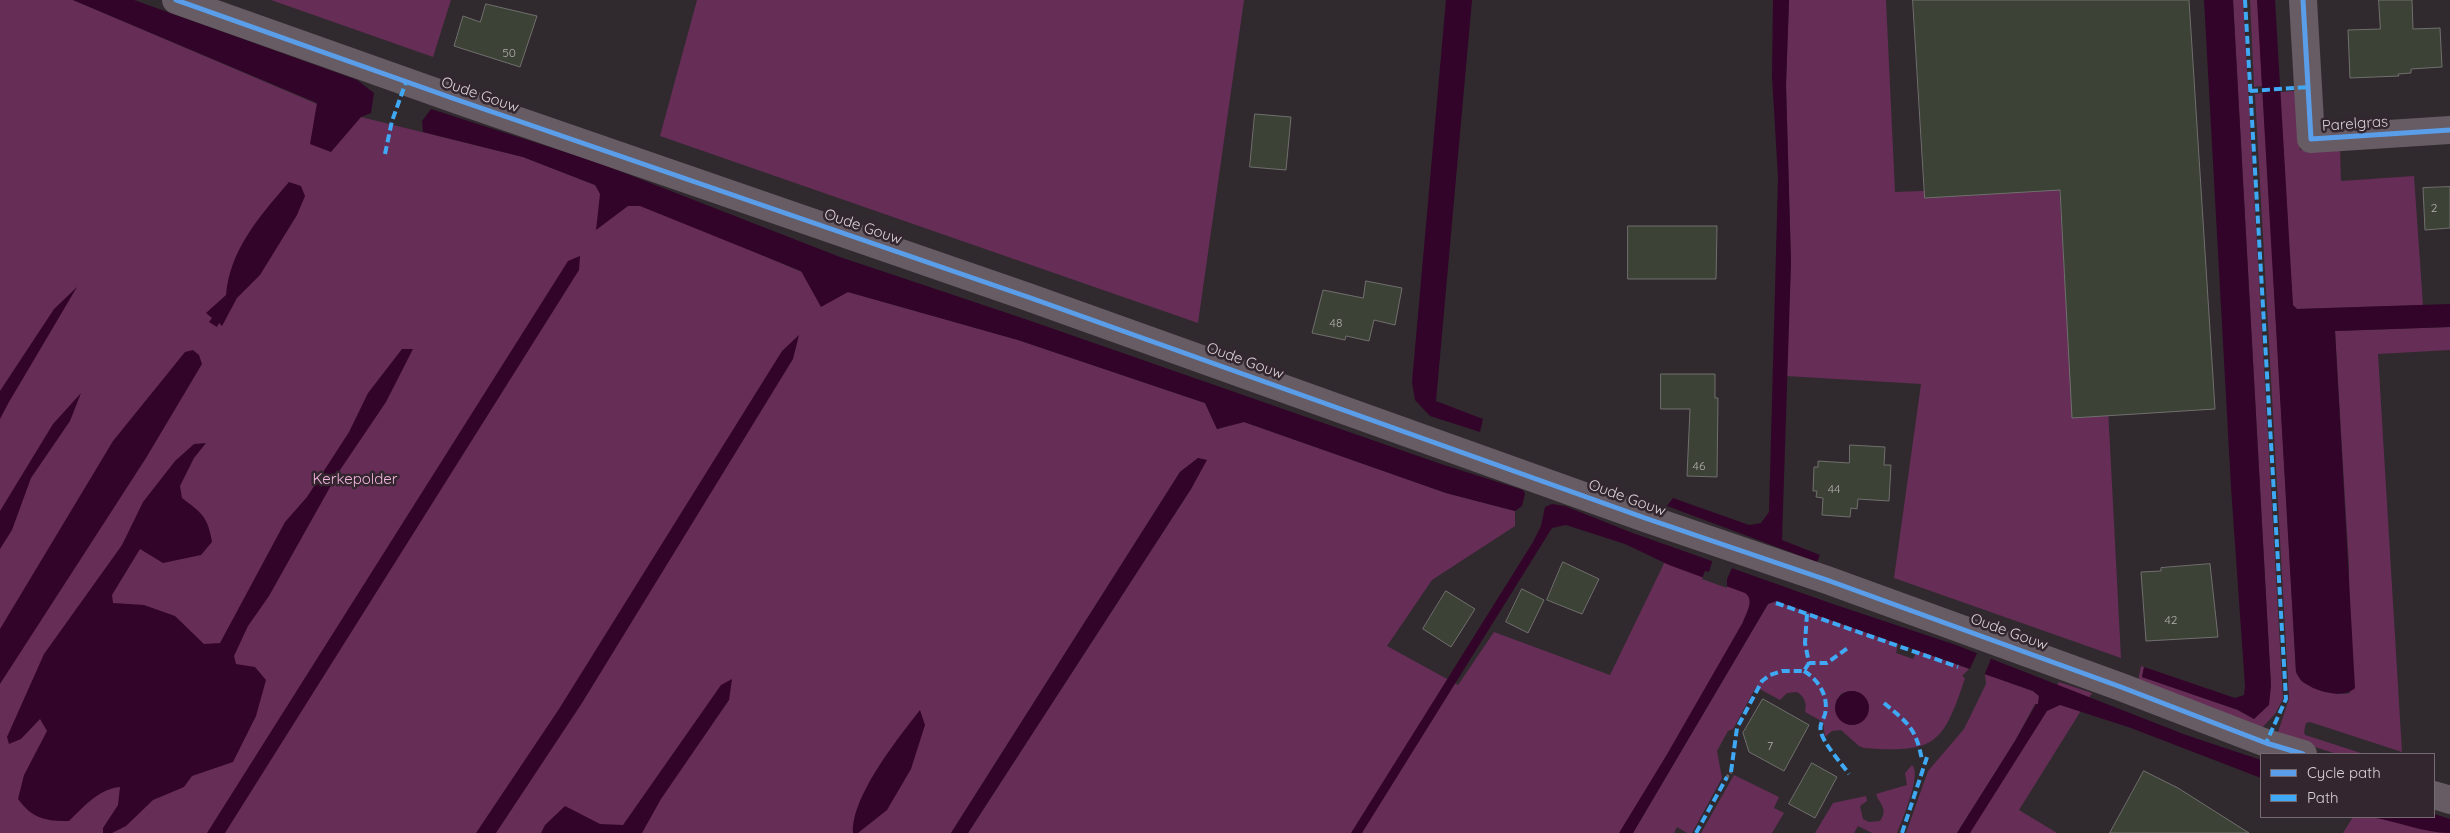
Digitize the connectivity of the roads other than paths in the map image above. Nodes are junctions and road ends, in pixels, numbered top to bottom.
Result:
1 (176, 0) edge
2 (2303, 0) edge
3 (2450, 130) edge
4 (2300, 753) edge
5 (2435, 795) edge
6 (2450, 800) edge

1 - 4 street, Oude Gouw
2 - 3 street, Parelgras
5 - 6 street

